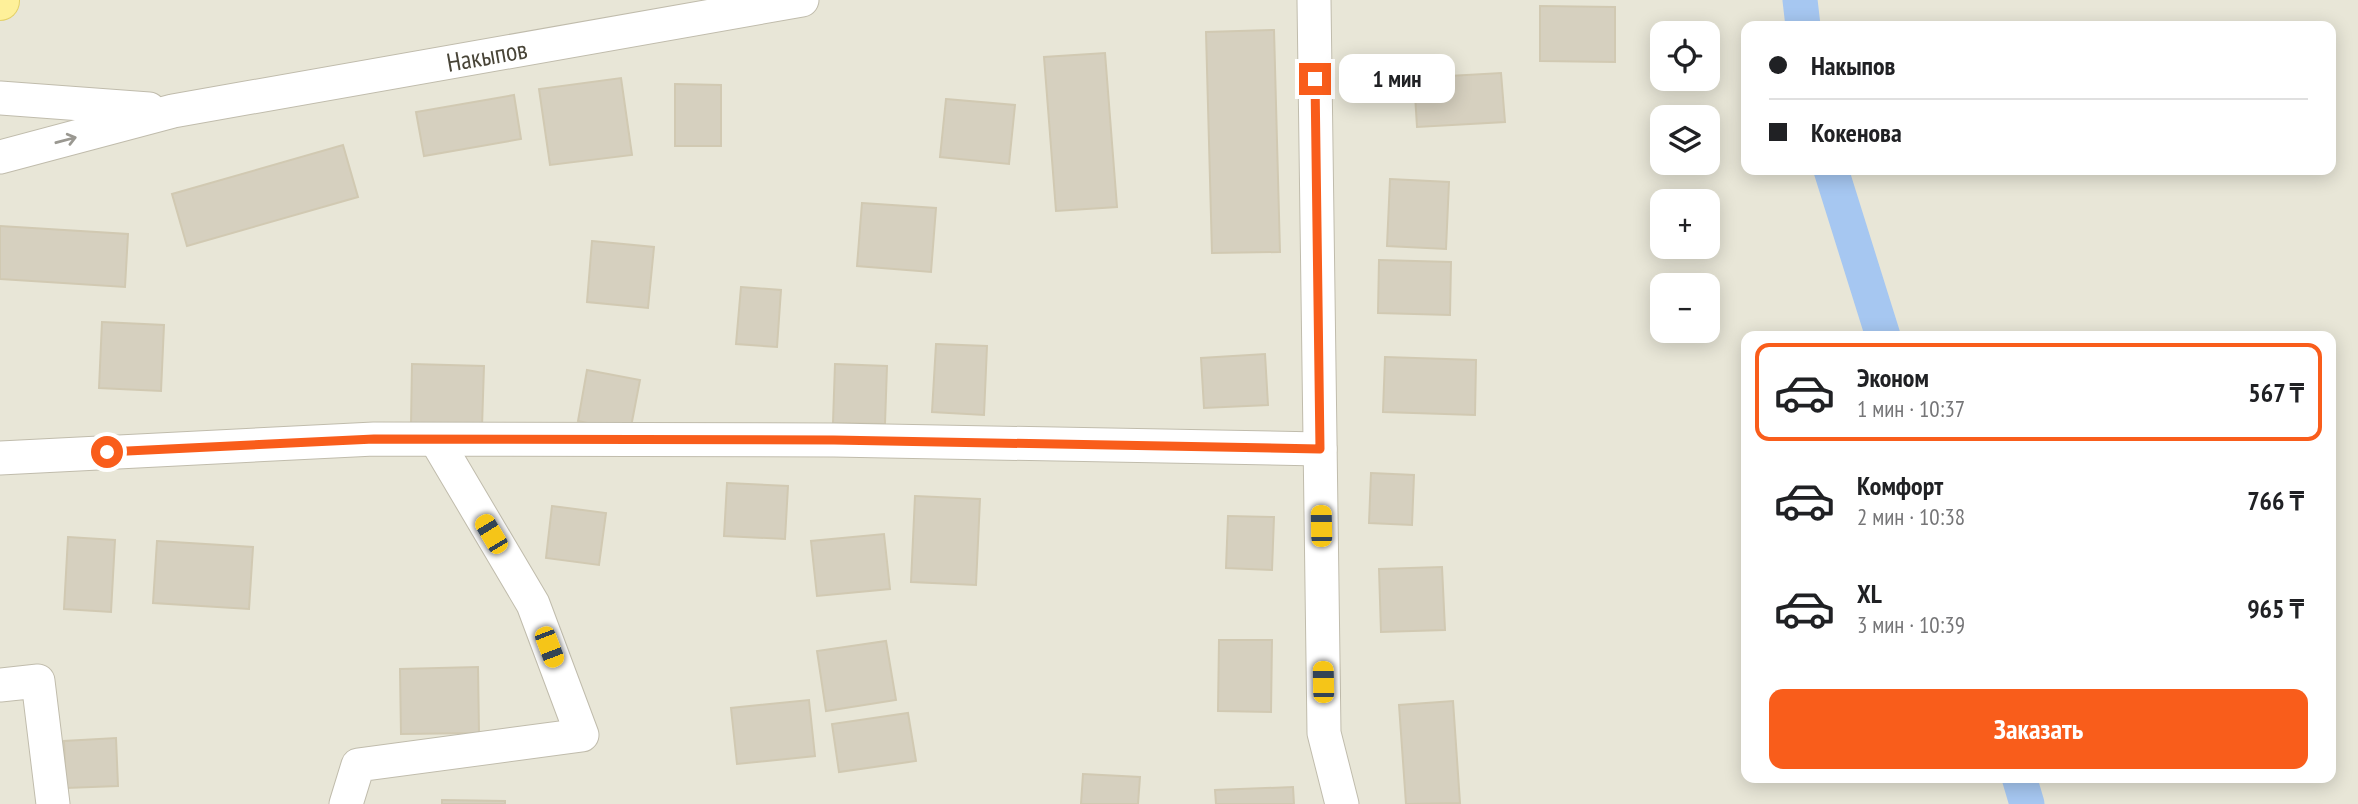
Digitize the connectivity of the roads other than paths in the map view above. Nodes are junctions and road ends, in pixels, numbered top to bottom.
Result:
1 (802, 0) edge
2 (1314, 0) edge
3 (0, 98) edge
4 (173, 111) junction
5 (0, 157) edge
6 (436, 440) junction
7 (1320, 449) junction
8 (0, 458) edge
9 (0, 685) edge
10 (53, 804) edge
11 (346, 804) edge
12 (1342, 804) edge

1 - 4 street, Накыпов
2 - 7 street
3 - 4 street
5 -> 4 street
6 - 7 street
6 - 8 street
6 - 11 street
7 - 12 street
9 - 10 street

